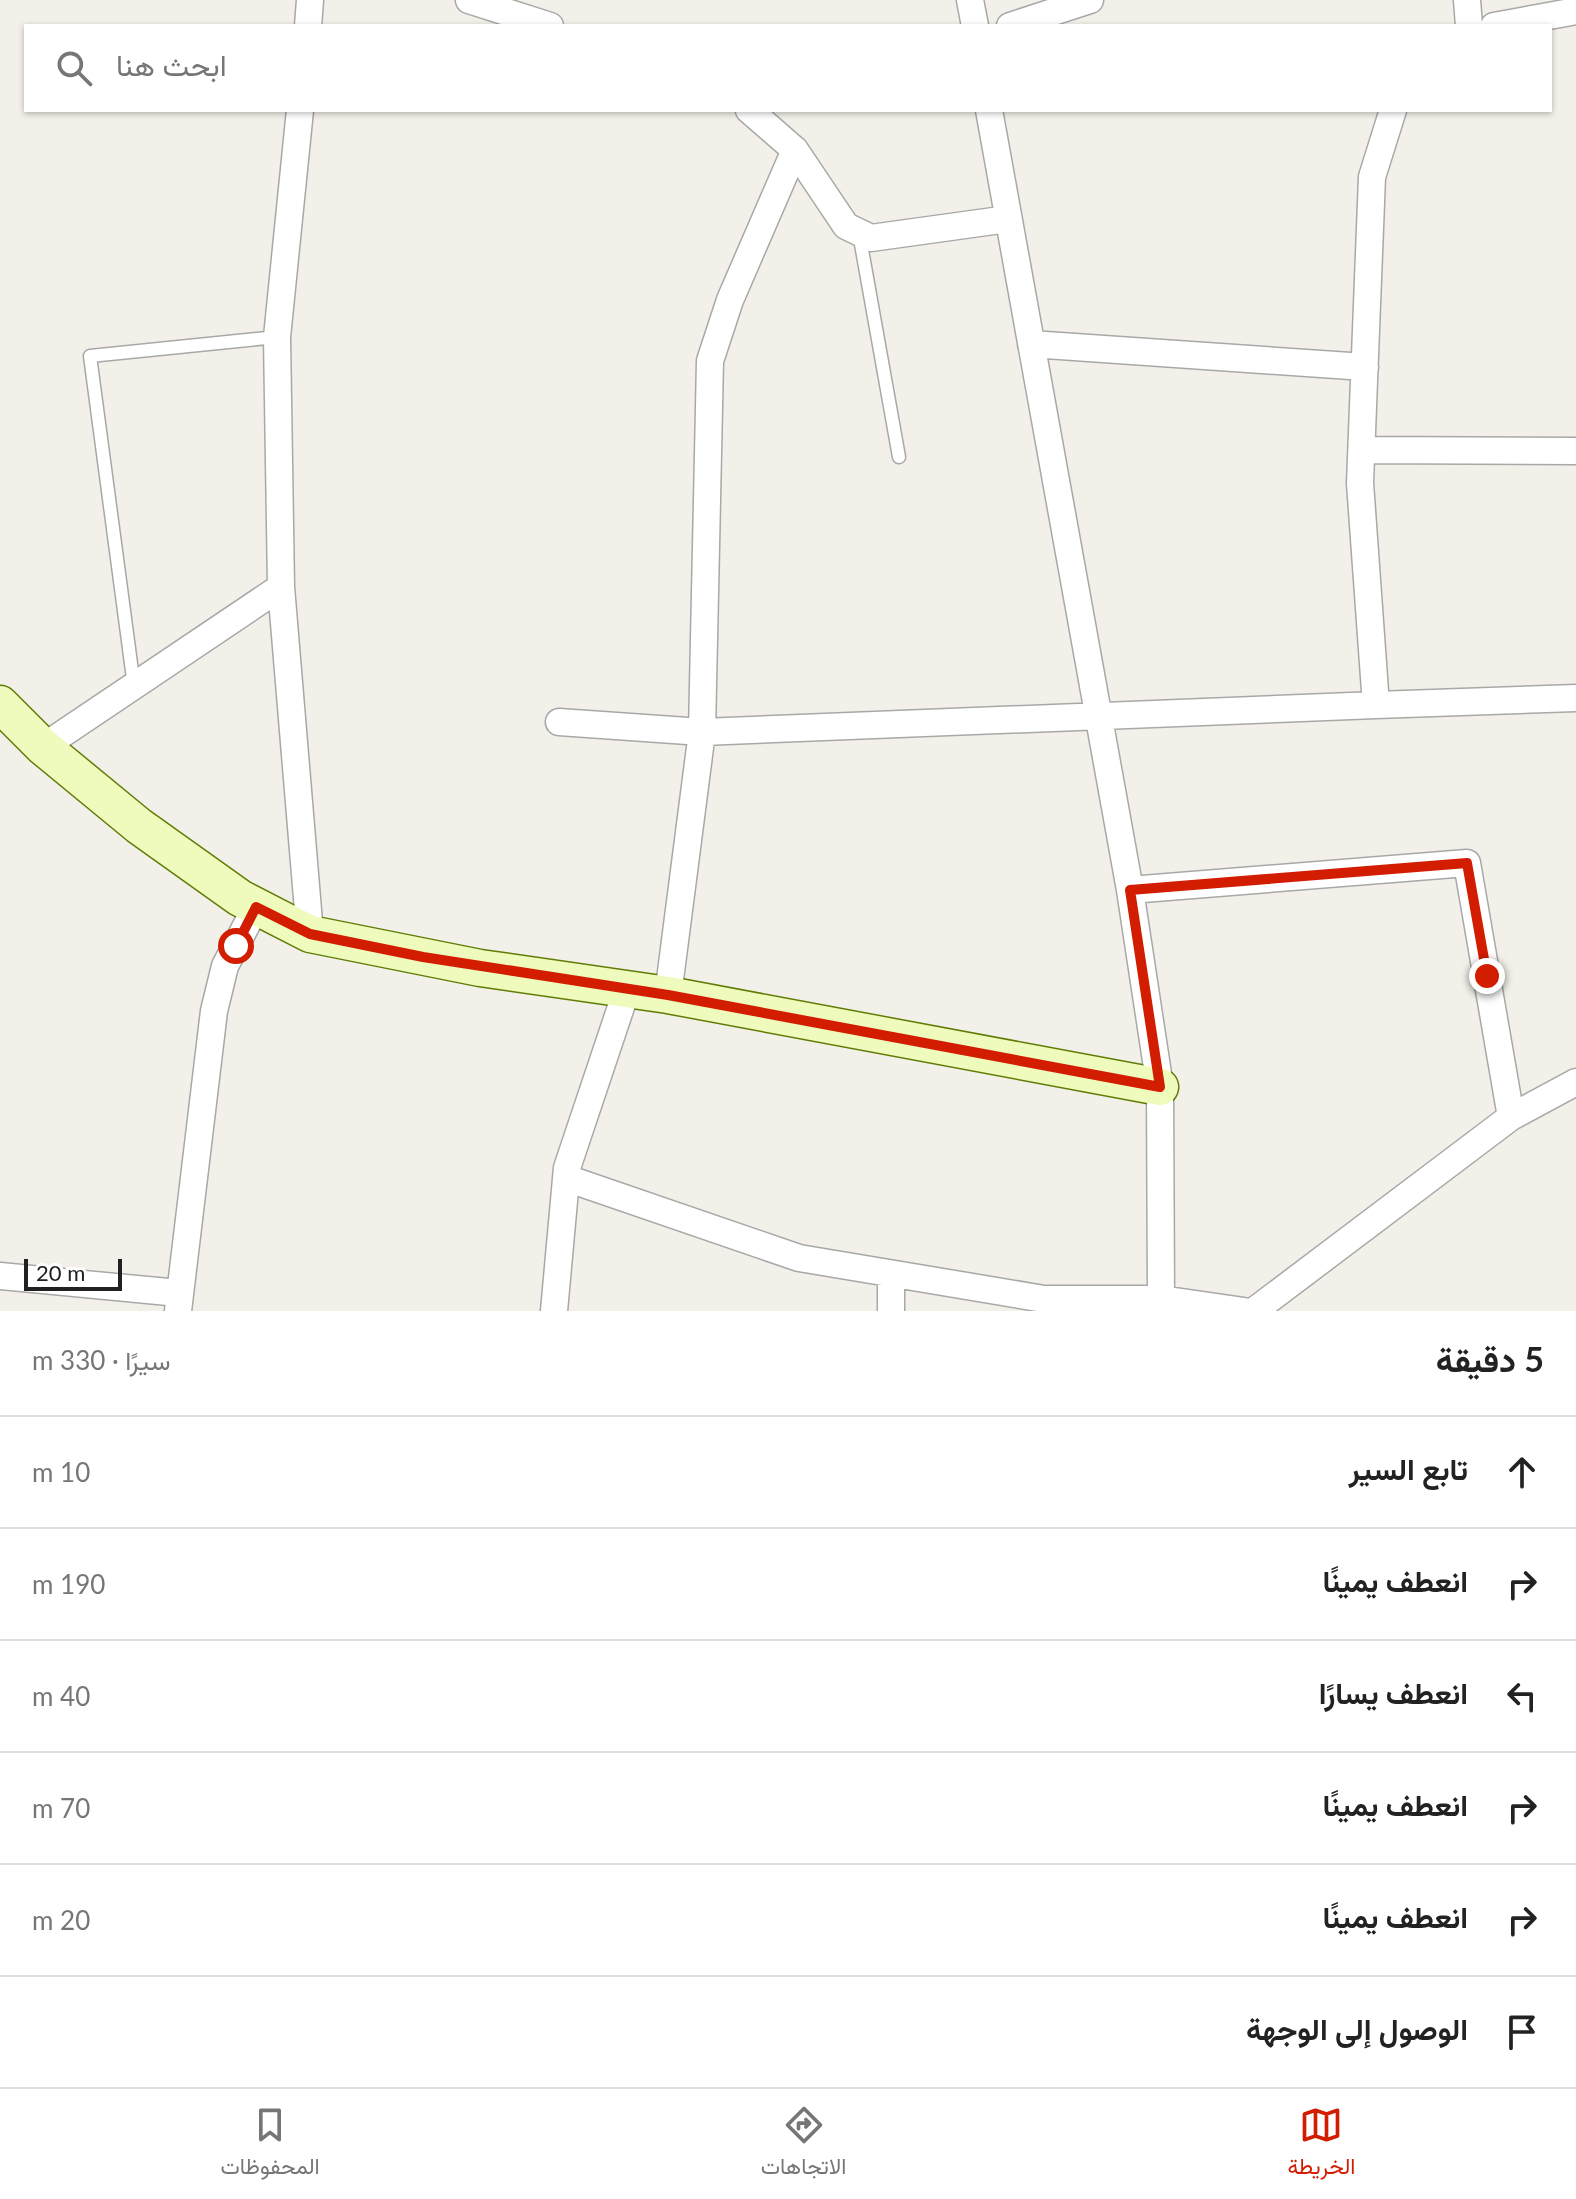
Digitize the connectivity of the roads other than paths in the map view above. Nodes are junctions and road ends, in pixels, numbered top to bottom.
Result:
1 (310, 0) edge
2 (469, 0) edge
3 (970, 0) edge
4 (1090, 0) edge
5 (1467, 0) edge
6 (1576, 11) edge
7 (308, 24) edge
8 (544, 24) edge
9 (975, 24) edge
10 (1016, 24) edge
11 (1469, 24) edge
12 (1505, 24) edge
13 (300, 112) edge
14 (751, 112) edge
15 (989, 112) edge
16 (1392, 112) edge
17 (795, 150) junction
18 (1008, 219) junction
19 (859, 233) junction
20 (277, 337) junction
21 (1031, 344) junction
22 (1365, 367) junction
23 (1363, 450) junction
24 (1576, 451) edge
25 (899, 457) dead end
26 (281, 587) junction
27 (134, 687) junction
28 (1576, 698) edge
29 (0, 704) edge
30 (1376, 705) junction
31 (1098, 714) junction
32 (559, 722) dead end
33 (702, 732) junction
34 (43, 747) junction
35 (1130, 890) junction
36 (256, 907) junction
37 (310, 934) junction
38 (627, 989) junction
39 (668, 995) junction
40 (1576, 1082) edge
41 (1160, 1087) junction
42 (1511, 1117) junction
43 (566, 1178) junction
44 (891, 1275) junction
45 (0, 1276) edge
46 (1161, 1299) junction
47 (178, 1302) edge
48 (554, 1311) edge
49 (891, 1311) edge
50 (1244, 1311) edge
51 (1254, 1311) edge

1 - 7 street
2 - 8 street
3 - 9 street
4 - 10 street
5 - 11 street
6 - 12 street
13 - 20 street
14 - 17 street
15 - 18 street
16 - 22 street
17 - 19 street
17 - 33 street
18 - 19 street
18 - 21 street
19 - 25 lane
20 - 26 street
20 - 27 lane
21 - 22 street
21 - 31 street
22 - 23 street
23 - 24 street
23 - 30 street
26 - 27 street
26 - 37 street
27 - 34 street
28 - 30 street
29 - 34 main road
30 - 31 street
31 - 33 street
31 - 35 street
32 - 33 street
33 - 39 street
34 - 36 main road
35 - 41 street
35 - 42 street
36 - 37 main road
36 - 47 street
37 - 38 main road
38 - 39 main road
38 - 43 street
39 - 41 main road
40 - 42 street
41 - 46 street
42 - 51 street
43 - 44 street
43 - 48 street
44 - 46 street
44 - 49 street
45 - 47 street
46 - 50 street

